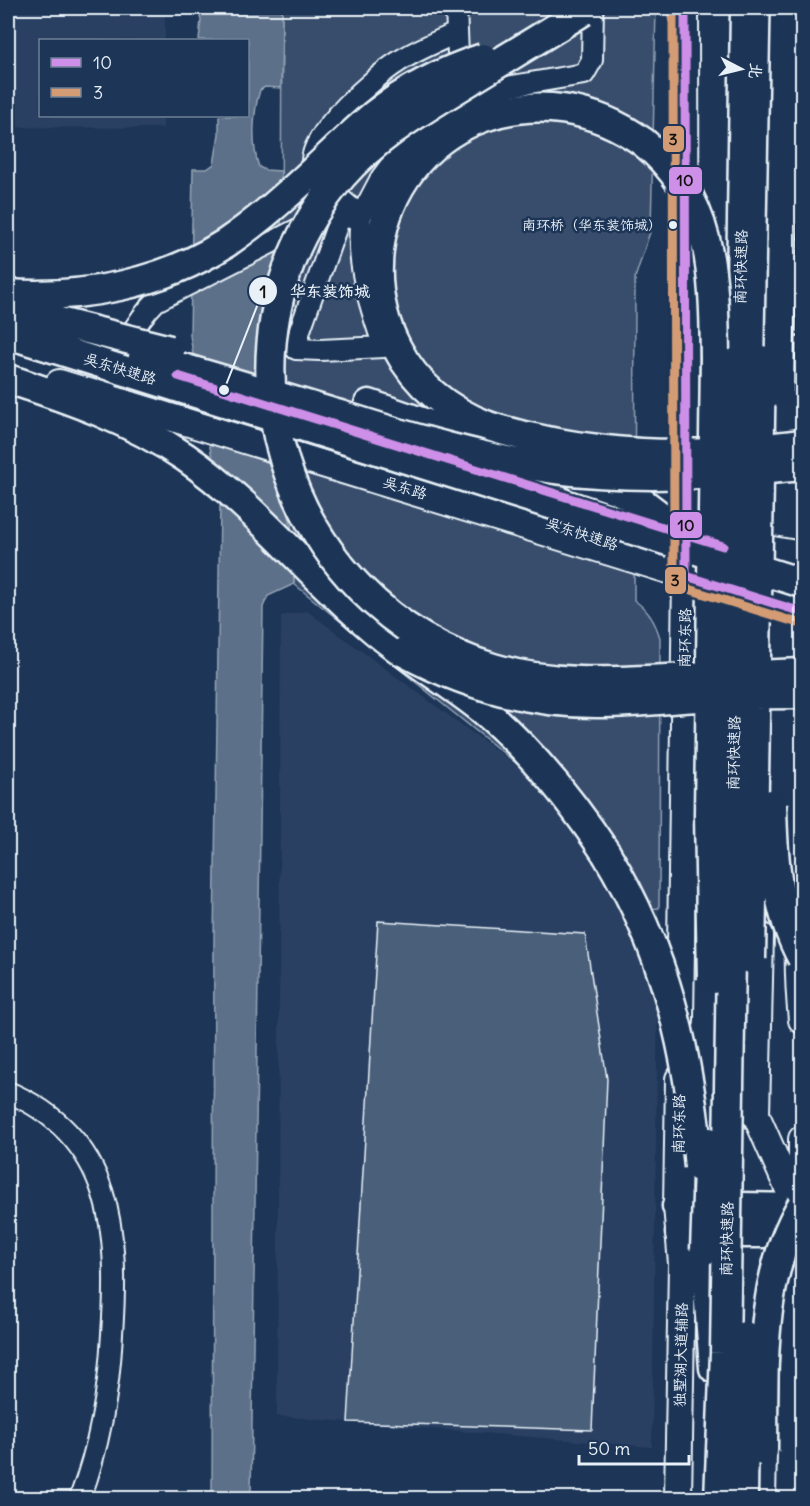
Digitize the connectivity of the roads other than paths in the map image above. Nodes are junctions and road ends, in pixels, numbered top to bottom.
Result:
1 (456, 8) edge
2 (587, 8) edge
3 (593, 8) edge
4 (685, 8) edge
5 (745, 8) edge
6 (767, 8) edge
7 (776, 8) edge
8 (786, 8) edge
9 (456, 33) junction
10 (536, 40) junction
11 (756, 47) junction
12 (460, 100) junction
13 (361, 216) junction
14 (339, 220) junction
15 (8, 294) edge
16 (8, 309) edge
17 (8, 317) edge
18 (802, 322) edge
19 (8, 324) edge
20 (8, 334) edge
21 (8, 355) edge
22 (118, 358) junction
23 (8, 366) edge
24 (8, 379) edge
25 (101, 396) junction
26 (802, 444) edge
27 (802, 466) edge
28 (685, 535) junction
29 (802, 555) edge
30 (802, 570) edge
31 (686, 576) junction
32 (756, 578) junction
33 (802, 583) edge
34 (802, 603) edge
35 (802, 612) edge
36 (404, 651) junction
37 (802, 673) edge
38 (802, 694) edge
39 (802, 900) edge
40 (802, 958) edge
41 (802, 1020) edge
42 (8, 1092) edge
43 (802, 1139) edge
44 (679, 1220) junction
45 (800, 1223) edge
46 (705, 1250) junction
47 (720, 1443) junction
48 (679, 1492) edge
49 (80, 1498) edge
50 (719, 1498) edge
51 (743, 1498) edge
52 (762, 1498) edge
53 (790, 1498) edge

1 - 9 street
2 - 10 highway, bridge
3 - 12 street
4 - 28 main road, 南环东路
5 - 11 highway, 南环快速路
6 - 11 highway, 南环快速路
7 - 18 highway
8 - 40 highway, bridge
9 - 12 street
9 - 13 street
10 - 15 highway, bridge
10 - 37 highway, bridge
11 - 47 highway, 南环快速路, bridge
11 - 51 highway, 南环快速路, bridge
12 - 13 street
13 - 14 street
13 - 14 street
14 - 22 street
16 - 28 highway, bridge
17 - 27 highway, bridge
19 - 22 main road, 吴东路
20 - 32 highway, 吴东快速路, bridge
21 - 32 highway, 吴东快速路, bridge
22 - 25 street
22 - 28 main road, 吴东路
23 - 25 main road, 吴东路
24 - 36 highway
25 - 31 main road, 吴东路
26 - 46 highway, bridge
28 - 29 main road
28 - 31 main road, 南环东路
28 - 32 main road, 吴东路
30 - 32 main road, 吴东路
31 - 32 main road, 吴东路
31 - 44 main road, 南环东路
32 - 33 highway, bridge
32 - 34 highway
32 - 35 main road, 吴东路
32 - 45 main road
36 - 38 highway, bridge
36 - 46 highway, bridge
39 - 41 main road
42 - 49 street
43 - 45 main road
44 - 45 highway
44 - 48 main road, 独墅湖大道辅路
45 - 52 highway, bridge
45 - 53 main road
46 - 47 highway, bridge
47 - 50 highway, 南环快速路, bridge

